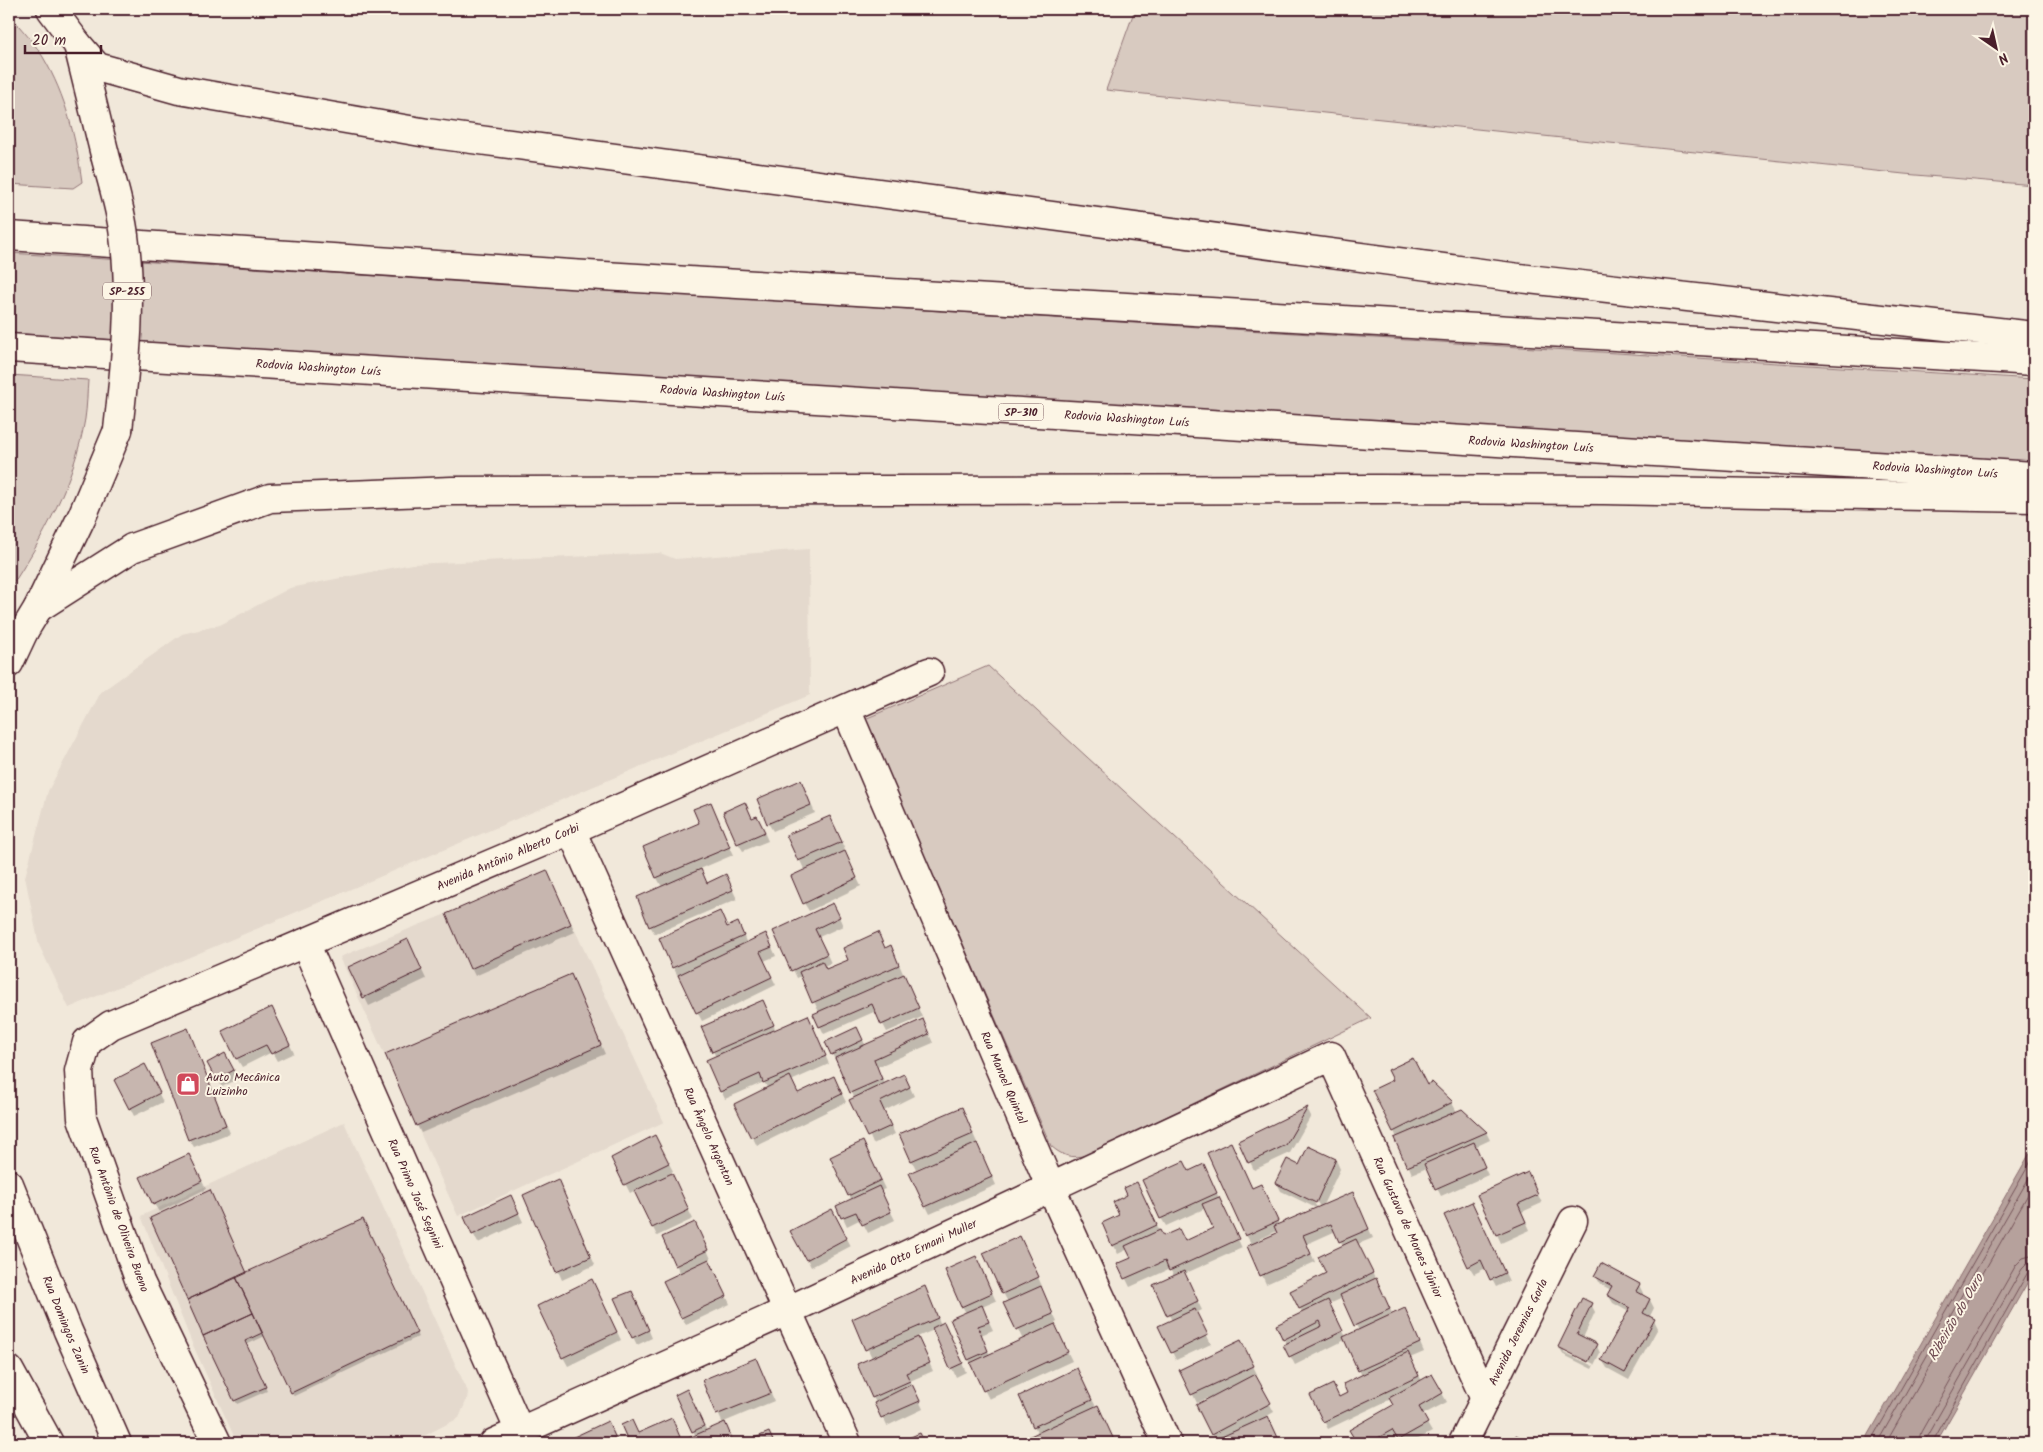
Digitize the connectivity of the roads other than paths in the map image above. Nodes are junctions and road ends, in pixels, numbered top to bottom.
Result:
1 (53, 10) edge
2 (78, 45) junction
3 (9, 236) edge
4 (2034, 336) edge
5 (9, 348) edge
6 (2034, 361) edge
7 (2034, 476) edge
8 (2034, 498) edge
9 (38, 608) junction
10 (16, 637) edge
11 (9, 662) edge
12 (929, 672) dead end
13 (846, 709) junction
14 (571, 830) junction
15 (304, 943) junction
16 (87, 1042) joint
17 (1331, 1056) joint
18 (1051, 1188) junction
19 (11, 1197) edge
20 (1572, 1221) dead end
21 (787, 1311) junction
22 (9, 1370) edge
23 (1485, 1399) junction
24 (522, 1438) edge
25 (49, 1443) edge
26 (118, 1443) edge
27 (217, 1443) edge
28 (494, 1443) edge
29 (847, 1443) edge
30 (1167, 1443) edge
31 (1463, 1443) edge

1 - 2 main road, SP-255
2 - 4 main road
2 - 9 main road, SP-255, bridge
3 - 6 main road
5 - 7 main road, Rodovia Washington Luís / SP-310
8 - 9 main road
9 - 10 main road, SP-255
10 - 11 main road
12 - 13 main road, Avenida Antônio Alberto Corbi
13 - 14 main road, Avenida Antônio Alberto Corbi
13 - 18 main road, Rua Manoel Quintal
14 - 15 main road, Avenida Antônio Alberto Corbi
14 - 21 main road, Rua Ângelo Argenton
15 - 16 main road, Avenida Antônio Alberto Corbi
15 - 24 main road, Rua Primo José Segnini
16 - 27 main road, Rua Antônio de Oliveira Bueno
17 - 18 main road, Avenida Otto Ernani Muller
17 - 23 main road, Rua Gustavo de Moraes Júnior
18 - 21 main road, Avenida Otto Ernani Muller
18 - 30 main road, Rua Manoel Quintal
19 - 26 main road, Rua Domingos Zanin
20 - 23 main road, Avenida Jeremias Gorla
21 - 24 main road, Avenida Otto Ernani Muller
21 - 29 main road, Rua Ângelo Argenton
22 - 25 main road
23 - 31 main road, Avenida Jeremias Gorla
24 - 28 main road, Avenida Otto Ernani Muller

